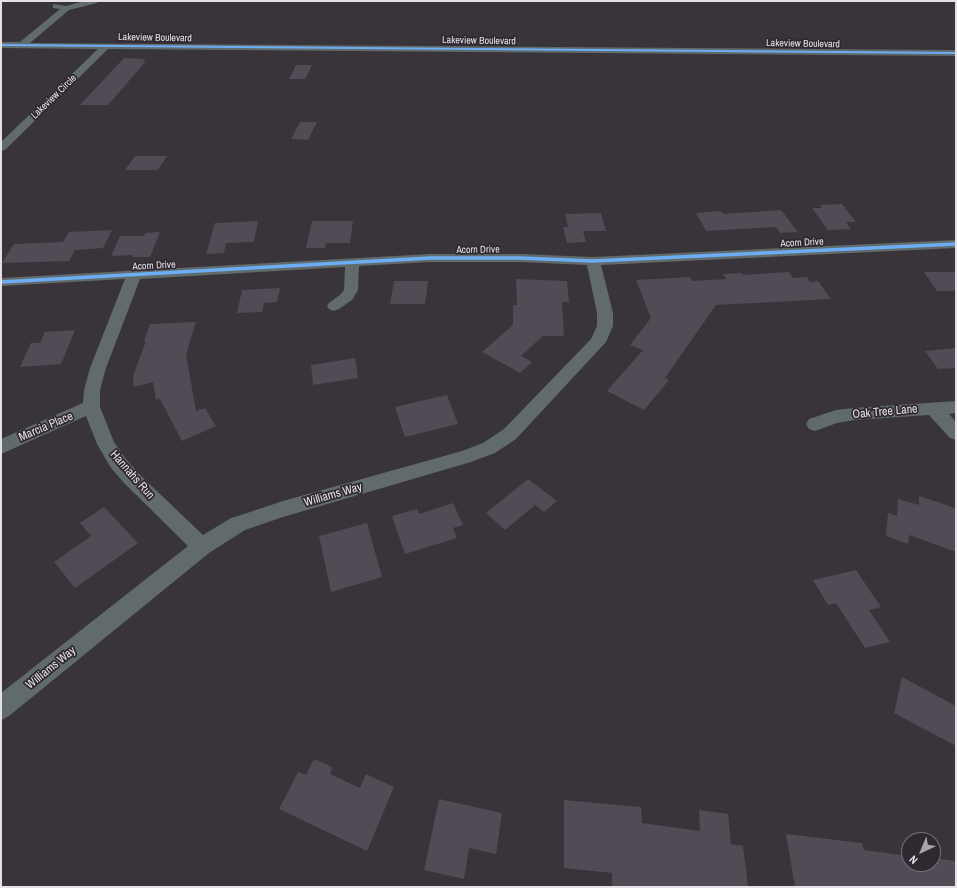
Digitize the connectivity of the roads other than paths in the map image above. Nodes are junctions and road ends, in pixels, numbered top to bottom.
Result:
1 (55, 1) edge
2 (94, 1) edge
3 (66, 8) junction
4 (1, 45) edge
5 (22, 45) junction
6 (106, 46) junction
7 (956, 53) edge
8 (1, 148) edge
9 (956, 244) edge
10 (593, 261) junction
11 (352, 263) junction
12 (134, 275) junction
13 (1, 282) edge
14 (334, 306) dead end
15 (91, 407) junction
16 (956, 407) edge
17 (933, 408) junction
18 (815, 424) dead end
19 (956, 433) edge
20 (1, 447) edge
21 (202, 547) junction
22 (1, 708) edge

1 - 3 street
2 - 3 street
3 - 5 street
4 - 5 street, Lakeview Boulevard
5 - 6 street, Lakeview Boulevard
6 - 7 street, Lakeview Boulevard
6 - 8 street, Lakeview Circle
9 - 10 street, Acorn Drive
10 - 11 street, Acorn Drive
10 - 21 street, Williams Way
11 - 12 street, Acorn Drive
11 - 14 street
12 - 13 street, Acorn Drive
12 - 15 street, Hannahs Run
15 - 20 street, Marcia Place
15 - 21 street, Hannahs Run
16 - 17 street, Oak Tree Lane
17 - 18 street, Oak Tree Lane
17 - 19 street
21 - 22 street, Williams Way

